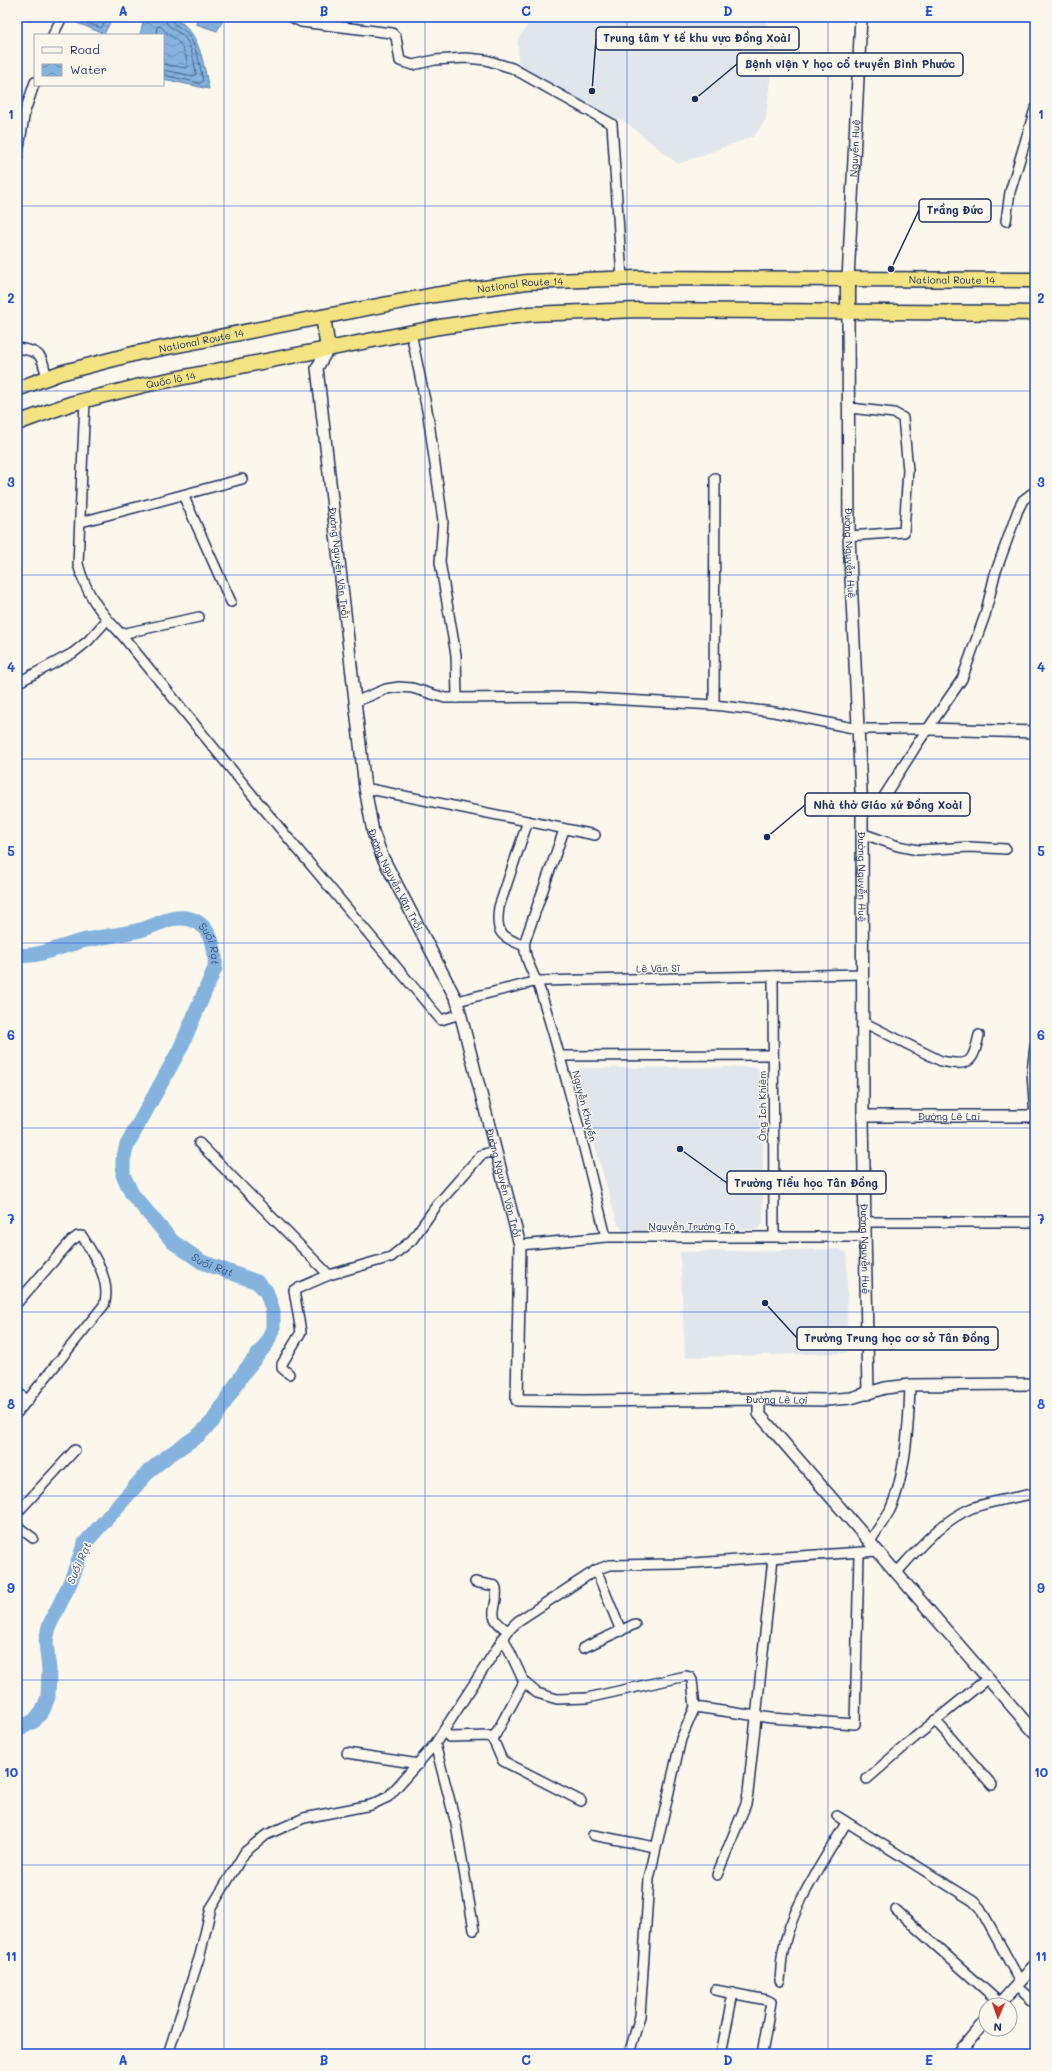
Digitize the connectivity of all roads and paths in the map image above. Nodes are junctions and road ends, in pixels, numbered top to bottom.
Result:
1 (62, 17) edge
2 (291, 17) edge
3 (861, 17) edge
4 (54, 34) edge
5 (34, 85) edge
6 (1035, 109) edge
7 (17, 160) edge
8 (1006, 221) dead end
9 (622, 278) junction
10 (848, 280) junction
11 (1035, 280) edge
12 (848, 312) junction
13 (1035, 313) edge
14 (323, 317) junction
15 (411, 333) junction
16 (17, 348) edge
17 (328, 349) junction
18 (47, 378) junction
19 (17, 389) edge
20 (85, 400) junction
21 (850, 408) junction
22 (17, 423) edge
23 (715, 478) dead end
24 (242, 479) dead end
25 (1035, 491) edge
26 (183, 495) junction
27 (81, 522) junction
28 (849, 536) junction
29 (231, 602) dead end
30 (199, 617) dead end
31 (107, 620) junction
32 (121, 634) junction
33 (17, 683) edge
34 (457, 698) junction
35 (355, 702) junction
36 (714, 706) junction
37 (858, 729) junction
38 (929, 729) junction
39 (1035, 732) edge
40 (365, 788) junction
41 (862, 812) junction
42 (528, 821) junction
43 (564, 830) junction
44 (861, 833) junction
45 (595, 835) dead end
46 (1006, 849) dead end
47 (524, 946) junction
48 (862, 974) junction
49 (774, 976) junction
50 (538, 981) junction
51 (456, 1001) junction
52 (460, 1014) junction
53 (863, 1022) junction
54 (980, 1035) dead end
55 (1035, 1046) edge
56 (773, 1055) junction
57 (561, 1056) junction
58 (863, 1116) junction
59 (1035, 1116) edge
60 (200, 1143) dead end
61 (494, 1152) junction
62 (865, 1222) junction
63 (1035, 1222) edge
64 (774, 1236) junction
65 (606, 1237) junction
66 (865, 1237) junction
67 (520, 1244) junction
68 (329, 1275) junction
69 (17, 1303) edge
70 (289, 1374) dead end
71 (1035, 1384) edge
72 (910, 1385) junction
73 (17, 1392) edge
74 (868, 1394) junction
75 (759, 1399) junction
76 (517, 1400) joint
77 (28, 1401) junction
78 (17, 1413) edge
79 (74, 1450) dead end
80 (1035, 1493) edge
81 (17, 1513) edge
82 (17, 1526) edge
83 (33, 1538) dead end
84 (870, 1542) junction
85 (878, 1551) junction
86 (859, 1554) junction
87 (773, 1558) junction
88 (596, 1570) junction
89 (897, 1572) junction
90 (475, 1582) dead end
91 (634, 1624) dead end
92 (621, 1631) junction
93 (505, 1634) junction
94 (583, 1648) dead end
95 (988, 1678) junction
96 (524, 1682) junction
97 (695, 1707) junction
98 (756, 1716) junction
99 (935, 1720) junction
100 (444, 1730) junction
101 (1035, 1733) edge
102 (493, 1739) junction
103 (436, 1744) junction
104 (347, 1753) dead end
105 (419, 1764) junction
106 (867, 1778) dead end
107 (992, 1785) dead end
108 (581, 1800) dead end
109 (837, 1816) dead end
110 (846, 1823) junction
111 (593, 1835) dead end
112 (655, 1847) junction
113 (717, 1875) dead end
114 (896, 1910) dead end
115 (474, 1930) dead end
116 (1035, 1965) edge
117 (780, 1981) dead end
118 (1018, 1984) junction
119 (715, 1990) dead end
120 (733, 1993) junction
121 (991, 1997) edge
122 (1006, 1997) edge
123 (1035, 2003) edge
124 (978, 2030) edge
125 (168, 2054) edge
126 (629, 2054) edge
127 (721, 2054) edge
128 (762, 2054) edge
129 (958, 2054) edge

1 - 4 street
2 - 9 street
3 - 10 street, Nguyễn Huệ
5 - 7 street
6 - 8 street
9 - 10 highway, National Route 14
9 - 14 highway, National Route 14
10 - 11 highway, National Route 14
10 - 12 highway
12 - 13 highway
12 - 15 highway
12 - 21 street, Đường Nguyễn Huệ
14 - 17 highway
14 - 18 highway, National Route 14
15 - 17 highway
15 - 34 street
16 - 18 street
17 - 20 highway, Quốc lộ 14
17 - 35 street, Đường Nguyễn Văn Trỗi
18 - 19 highway, National Route 14
20 - 22 highway, Quốc lộ 14
20 - 27 street
21 - 28 street, Đường Nguyễn Huệ
21 - 28 street
23 - 36 street
24 - 26 street
25 - 38 street
26 - 27 street
26 - 29 street
27 - 31 street
28 - 37 street, Đường Nguyễn Huệ
30 - 32 street
31 - 32 street
31 - 33 street
32 - 52 street
34 - 35 street
34 - 36 street
35 - 40 street, Đường Nguyễn Văn Trỗi
36 - 37 street
37 - 38 street
37 - 41 street, Đường Nguyễn Huệ
38 - 39 street
38 - 41 street
40 - 42 street
40 - 51 street, Đường Nguyễn Văn Trỗi
41 - 44 street, Đường Nguyễn Huệ
42 - 43 street
42 - 47 street
43 - 45 street
43 - 47 street
44 - 46 street
44 - 48 street, Đường Nguyễn Huệ
47 - 50 street, Nguyễn Khuyến
48 - 49 street, Lê Văn Sĩ
48 - 53 street, Đường Nguyễn Huệ
49 - 50 street, Lê Văn Sĩ
49 - 56 street, Ông Ích Khiêm
50 - 51 street, Lê Văn Sĩ
50 - 57 street, Nguyễn Khuyến
51 - 52 street, Đường Nguyễn Văn Trỗi
52 - 61 street, Đường Nguyễn Văn Trỗi
53 - 54 street
53 - 58 street, Đường Nguyễn Huệ
55 - 59 street
56 - 57 street
56 - 64 street, Ông Ích Khiêm
57 - 65 street, Nguyễn Khuyến
58 - 59 street, Đường Lê Lai
58 - 62 street, Đường Nguyễn Huệ
60 - 68 street
61 - 67 street, Đường Nguyễn Văn Trỗi
61 - 68 street
62 - 63 street
62 - 66 street, Đường Nguyễn Huệ
64 - 65 street, Nguyễn Trường Tộ
64 - 66 street, Nguyễn Trường Tộ
65 - 67 street, Nguyễn Trường Tộ
66 - 74 street, Đường Nguyễn Huệ
67 - 76 street, Đường Nguyễn Văn Trỗi
68 - 70 street
69 - 77 street
71 - 72 street, Đường Lê Lợi
72 - 74 street, Đường Lê Lợi
72 - 84 street
73 - 77 street
74 - 75 street, Đường Lê Lợi
75 - 76 street, Đường Lê Lợi
75 - 84 street
77 - 78 street
79 - 81 street
80 - 89 street
82 - 83 street
84 - 85 street
85 - 86 street
85 - 89 street
86 - 87 street
86 - 98 street
87 - 88 street
87 - 98 street
88 - 92 street
88 - 93 street
89 - 95 street
90 - 93 street
91 - 92 street
92 - 94 street
93 - 96 street
93 - 100 street
95 - 99 street
95 - 101 street
96 - 97 street
96 - 102 street
97 - 98 street
97 - 112 street
98 - 113 street
99 - 106 street
99 - 107 street
100 - 102 street
100 - 103 street
102 - 108 street
103 - 105 street
103 - 115 street
104 - 105 street
105 - 125 street
109 - 110 street
110 - 117 street
110 - 118 street
111 - 112 street
112 - 126 street
114 - 121 street
116 - 118 street
118 - 122 street
118 - 123 street
119 - 120 street
120 - 127 street
120 - 128 street
124 - 129 street

